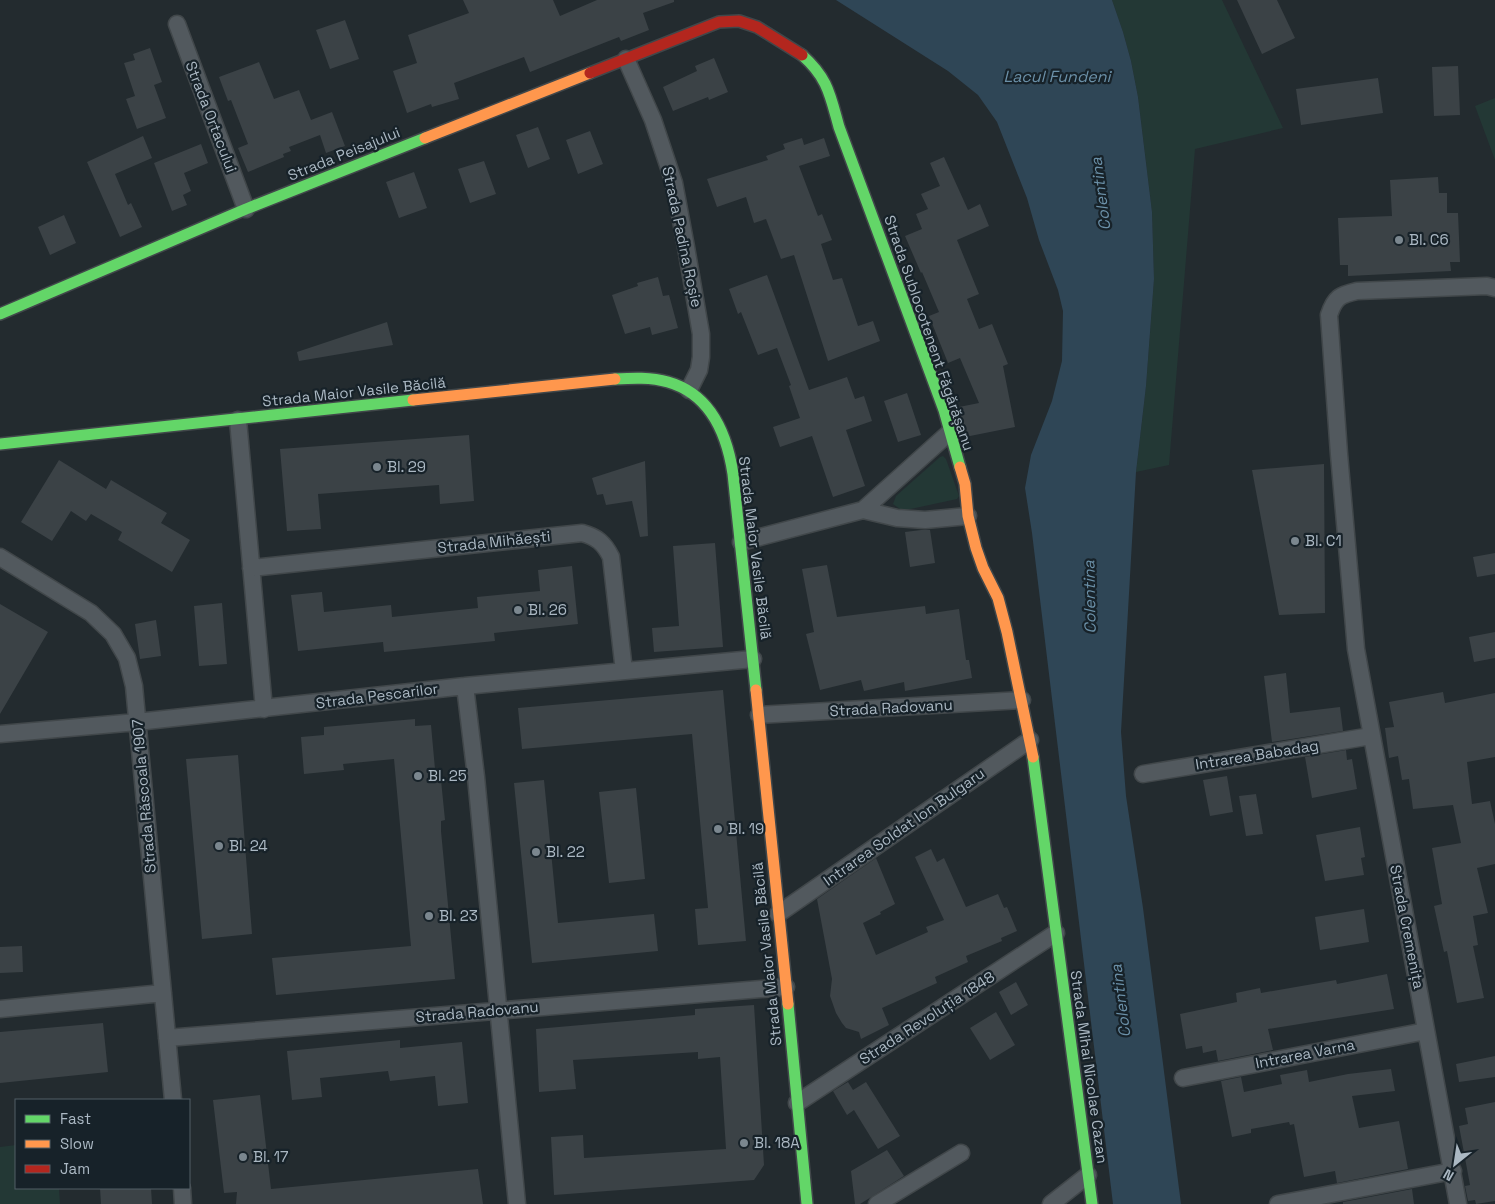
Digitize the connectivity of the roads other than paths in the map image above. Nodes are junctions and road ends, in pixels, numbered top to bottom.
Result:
1 (176, 24) dead end
2 (702, 27) joint
3 (626, 59) junction
4 (246, 209) junction
5 (1495, 288) edge
6 (0, 314) edge
7 (689, 390) junction
8 (238, 420) junction
9 (950, 432) junction
10 (0, 444) edge
11 (863, 510) junction
12 (968, 516) junction
13 (741, 542) junction
14 (0, 557) edge
15 (251, 568) junction
16 (753, 659) junction
17 (624, 671) junction
18 (464, 686) junction
19 (1022, 700) junction
20 (264, 709) junction
21 (759, 715) junction
22 (137, 722) junction
23 (0, 734) edge
24 (1371, 736) junction
25 (1030, 740) junction
26 (1142, 774) dead end
27 (778, 914) junction
28 (1056, 933) junction
29 (786, 987) junction
30 (163, 993) junction
31 (0, 1009) edge
32 (498, 1011) junction
33 (1426, 1031) junction
34 (167, 1038) junction
35 (1183, 1078) dead end
36 (173, 1099) edge
37 (797, 1103) junction
38 (961, 1153) dead end
39 (1453, 1171) junction
40 (1088, 1175) junction
41 (182, 1189) edge
42 (183, 1204) edge
43 (517, 1204) edge
44 (807, 1204) edge
45 (877, 1204) edge
46 (1051, 1204) edge
47 (1092, 1204) edge
48 (1278, 1204) edge
49 (1458, 1204) edge

1 - 4 street, Strada Ortacului
2 - 3 street, Strada Peisajului
2 - 9 street, Strada Sublocotenent Făgărășanu
3 - 4 street, Strada Peisajului
3 - 7 street, Strada Padina Roșie
4 - 6 street, Strada Peisajului
5 - 24 street, Strada Cremenița
7 - 8 street, Strada Maior Vasile Băcilă
7 - 13 street, Strada Maior Vasile Băcilă
8 - 10 street, Strada Maior Vasile Băcilă
8 - 15 street
9 - 11 street
9 - 12 street, Strada Sublocotenent Făgărășanu
11 - 12 street
11 - 13 street
12 - 19 street, Strada Sublocotenent Făgărășanu
13 - 16 street, Strada Maior Vasile Băcilă
14 - 22 street, Strada Răscoala 1907
15 - 17 street, Strada Mihăești
15 - 20 street
16 - 17 street, Strada Pescarilor
16 - 21 street, Strada Maior Vasile Băcilă
17 - 18 street, Strada Pescarilor
18 - 20 street, Strada Pescarilor
18 - 32 street
19 - 21 street, Strada Radovanu
19 - 25 street, Strada Sublocotenent Făgărășanu
20 - 22 street, Strada Pescarilor
21 - 27 street, Strada Maior Vasile Băcilă
22 - 23 street, Strada Pescarilor
22 - 30 street, Strada Răscoala 1907
24 - 26 street, Intrarea Babadag
24 - 33 street, Strada Cremenița
25 - 27 street, Intrarea Soldat Ion Bulgaru
25 - 28 street, Strada Sublocotenent Făgărășanu
27 - 29 street, Strada Maior Vasile Băcilă
28 - 37 street, Strada Revoluția 1848
28 - 40 street, Strada Mihai Nicolae Cazan
29 - 32 street, Strada Radovanu
29 - 37 street, Strada Maior Vasile Băcilă
30 - 31 street
30 - 34 street, Strada Răscoala 1907
32 - 34 street, Strada Radovanu
32 - 43 street
33 - 35 street, Intrarea Varna
33 - 39 street, Strada Cremenița
34 - 36 street, Strada Răscoala 1907
37 - 44 street, Strada Maior Vasile Băcilă
38 - 45 street
39 - 48 street
39 - 49 street, Strada Cremenița
40 - 46 street
40 - 47 street, Strada Mihai Nicolae Cazan
41 - 42 street

